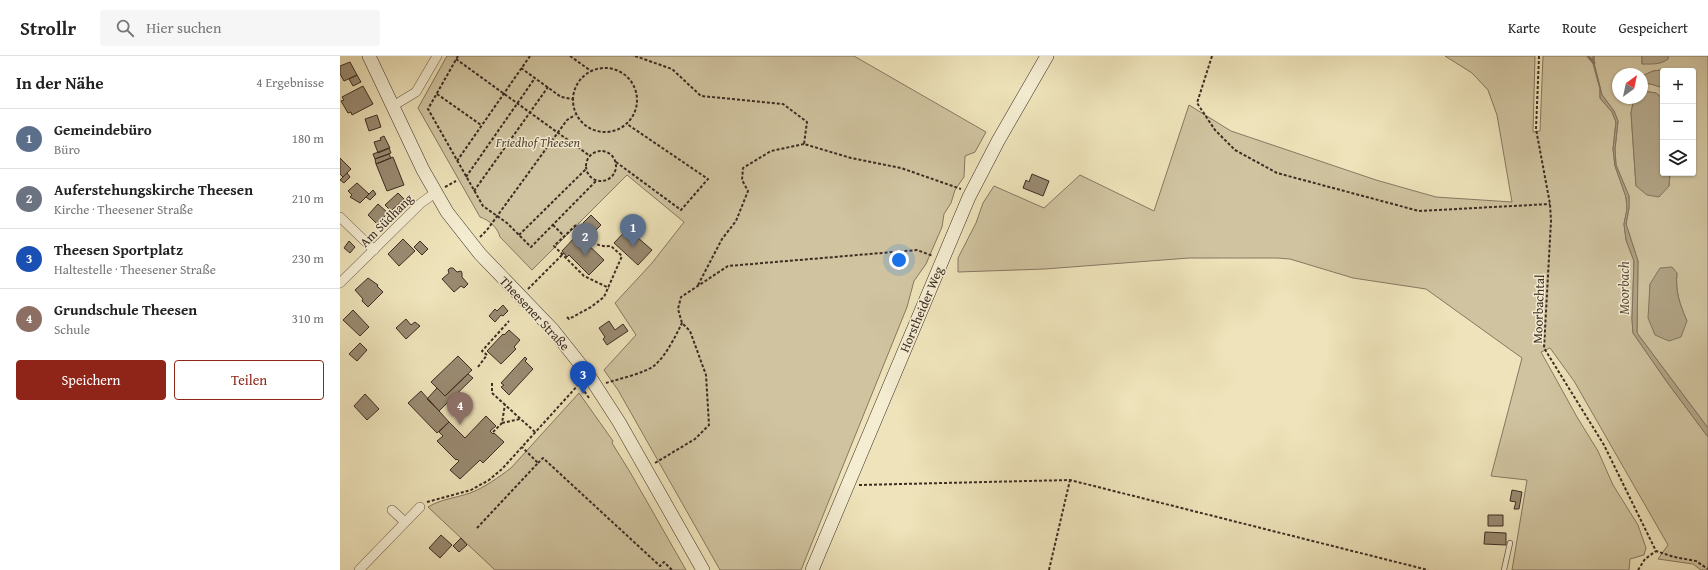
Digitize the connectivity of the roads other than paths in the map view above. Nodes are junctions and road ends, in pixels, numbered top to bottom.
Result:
1 (369, 56) edge
2 (437, 56) edge
3 (1047, 56) edge
4 (393, 106) junction
5 (435, 193) junction
6 (340, 217) edge
7 (374, 250) junction
8 (340, 284) edge
9 (420, 507) road end
10 (392, 510) dead end
11 (404, 522) junction
12 (1510, 543) dead end
13 (359, 570) edge
14 (703, 570) edge
15 (812, 570) edge
16 (1504, 570) edge

1 - 4 street, Theesener Straße
2 - 4 street
3 - 15 street, Horstheider Weg
4 - 5 street, Theesener Straße
5 - 7 street, Am Südhang
5 - 14 street, Theesener Straße
6 - 7 street
7 - 8 street, Am Südhang
9 - 11 street
10 - 11 street
11 - 13 street
12 - 16 lane

